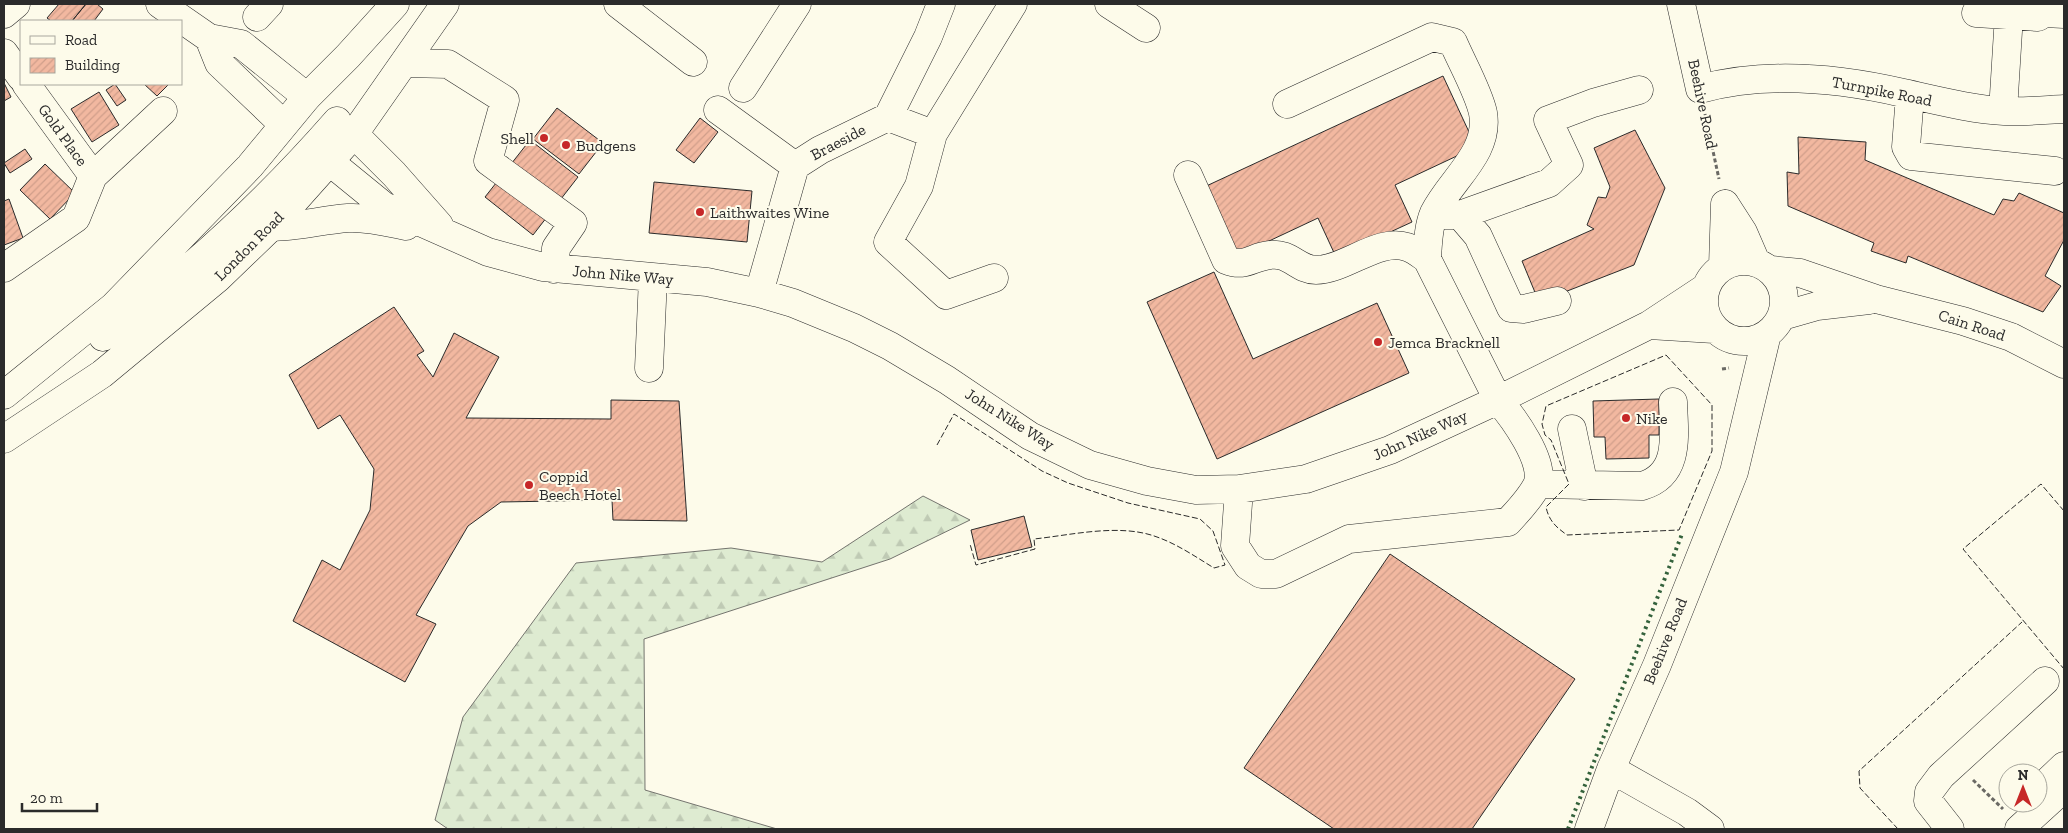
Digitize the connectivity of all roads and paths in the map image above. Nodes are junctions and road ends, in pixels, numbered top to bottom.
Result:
1 (16, 4) edge
2 (160, 4) edge
3 (395, 4) edge
4 (445, 4) edge
5 (618, 4) edge
6 (797, 4) edge
7 (940, 4) edge
8 (1013, 4) edge
9 (1109, 4) edge
10 (1681, 4) edge
11 (1986, 11) edge
12 (4, 14) edge
13 (2051, 15) edge
14 (1146, 28) dead end
15 (209, 38) junction
16 (4, 53) edge
17 (693, 62) dead end
18 (405, 63) junction
19 (20, 76) edge
20 (27, 85) edge
21 (743, 88) dead end
22 (1700, 89) junction
23 (1639, 90) dead end
24 (1910, 94) junction
25 (307, 97) junction
26 (1287, 104) dead end
27 (2064, 109) edge
28 (718, 110) dead end
29 (163, 111) dead end
30 (2003, 111) junction
31 (888, 116) junction
32 (284, 124) junction
33 (345, 127) junction
34 (933, 134) junction
35 (321, 155) junction
36 (795, 166) junction
37 (2055, 171) dead end
38 (1188, 175) dead end
39 (93, 176) junction
40 (1724, 204) junction
41 (1447, 215) junction
42 (270, 227) junction
43 (449, 235) junction
44 (1427, 259) junction
45 (1723, 266) junction
46 (1763, 266) junction
47 (4, 268) edge
48 (554, 268) junction
49 (653, 278) junction
50 (994, 278) dead end
51 (1705, 288) junction
52 (759, 293) junction
53 (1876, 299) junction
54 (1557, 301) dead end
55 (1649, 325) junction
56 (1774, 325) junction
57 (1726, 335) junction
58 (50, 360) junction
59 (2064, 364) edge
60 (649, 368) dead end
61 (1729, 368) dead end
62 (1722, 369) dead end
63 (4, 395) edge
64 (1498, 400) junction
65 (1750, 401) junction
66 (1673, 402) dead end
67 (1572, 429) dead end
68 (4, 439) edge
69 (1538, 484) junction
70 (1584, 486) junction
71 (1239, 489) junction
72 (2045, 681) dead end
73 (1956, 762) junction
74 (2064, 766) edge
75 (1611, 769) junction
76 (2064, 788) edge
77 (2064, 810) edge
78 (2026, 823) edge
79 (1589, 829) edge
80 (1710, 829) edge
81 (1950, 829) edge

1 - 12 street
2 - 15 street
3 - 25 street
4 - 18 street
5 - 17 street
6 - 21 street
7 - 31 street
8 - 34 street
9 - 14 street
10 - 22 street, Beehive Road
11 - 13 street
11 - 30 street
15 - 25 street, John Nike Way
15 - 32 street, John Nike Way
16 - 19 street
18 - 33 street
18 - 48 street
20 - 39 street, Gold Place
22 - 24 street, Turnpike Road
22 - 40 path, Beehive Road
23 - 41 street
24 - 30 street, Turnpike Road
24 - 37 street
25 - 32 street
25 - 33 street, John Nike Way
26 - 41 street
27 - 30 street, Turnpike Road
28 - 36 street
29 - 39 street
31 - 34 street
31 - 36 street, Braeside
32 - 35 street, John Nike Way
32 - 58 street
33 - 35 street
33 - 43 street, John Nike Way
34 - 50 street
35 - 42 street, London Road
35 - 43 street, John Nike Way
35 - 58 street
36 - 52 street, Braeside
38 - 44 street
39 - 47 street, Gold Place
40 - 45 street
40 - 46 street
41 - 44 street
41 - 54 street
42 - 43 street, John Nike Way
42 - 68 street, London Road
43 - 48 street, John Nike Way
44 - 64 street
45 - 46 street
45 - 51 street
46 - 53 street, Cain Road
46 - 56 street
48 - 49 street, John Nike Way
49 - 52 street, John Nike Way
49 - 60 street
51 - 55 street, John Nike Way
51 - 57 street
52 - 71 street, John Nike Way
53 - 56 street, Cain Road
53 - 59 street, Cain Road
55 - 57 street, John Nike Way
55 - 64 street, John Nike Way
56 - 57 street
56 - 65 street, Beehive Road
57 - 65 street, Beehive Road
58 - 63 street
61 - 62 path
64 - 69 street
64 - 71 street, John Nike Way
65 - 75 street, Beehive Road
66 - 70 street
67 - 70 street
69 - 70 street
69 - 71 street
72 - 73 street
73 - 78 path
73 - 81 street
74 - 78 street
75 - 79 street, Beehive Road
75 - 80 street
76 - 78 street
77 - 78 street

